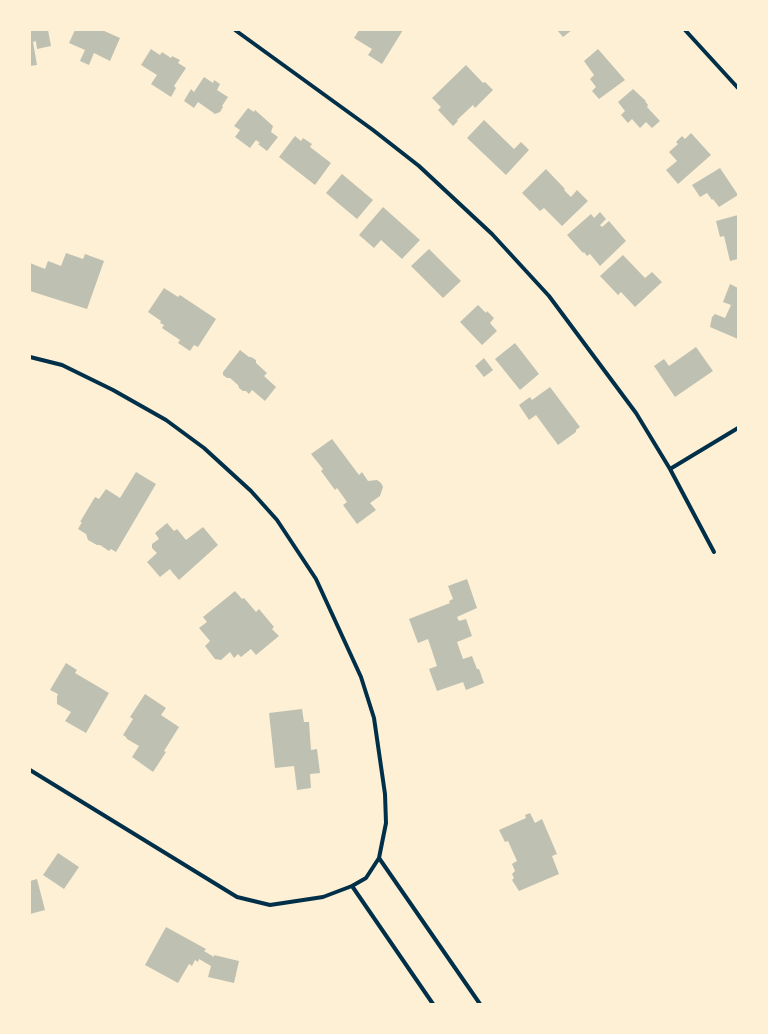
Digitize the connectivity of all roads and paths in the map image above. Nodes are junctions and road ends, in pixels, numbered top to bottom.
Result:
1 (235, 30) edge
2 (685, 30) edge
3 (738, 88) edge
4 (30, 357) edge
5 (738, 428) edge
6 (670, 469) junction
7 (714, 552) dead end
8 (30, 770) edge
9 (379, 858) junction
10 (352, 886) junction
11 (433, 1004) edge
12 (480, 1004) edge

1 - 6 street
2 - 3 street
4 - 9 street
5 - 6 street
6 - 7 street
8 - 10 street
9 - 10 street
9 - 12 street
10 - 11 street

